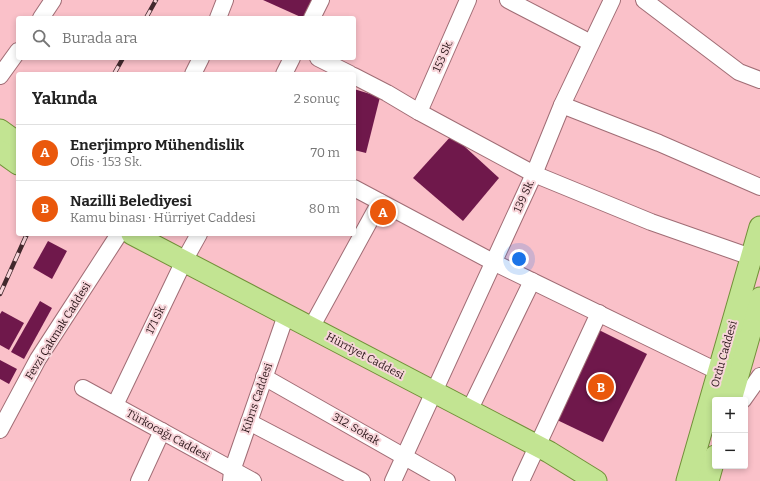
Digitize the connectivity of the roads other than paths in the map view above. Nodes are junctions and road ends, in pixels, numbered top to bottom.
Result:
1 (53, 0) edge
2 (225, 0) edge
3 (321, 0) edge
4 (468, 0) edge
5 (508, 0) edge
6 (612, 0) edge
7 (644, 0) edge
8 (42, 16) edge
9 (219, 16) edge
10 (313, 16) edge
11 (591, 43) junction
12 (707, 48) junction
13 (16, 54) edge
14 (200, 60) edge
15 (291, 60) edge
16 (322, 60) edge
17 (760, 70) edge
18 (194, 72) edge
19 (285, 72) edge
20 (346, 72) edge
21 (0, 76) edge
22 (356, 77) edge
23 (760, 80) edge
24 (562, 105) junction
25 (419, 112) junction
26 (0, 130) edge
27 (16, 142) edge
28 (0, 151) edge
29 (16, 163) edge
30 (534, 174) junction
31 (760, 187) edge
32 (356, 189) edge
33 (380, 202) junction
34 (760, 227) edge
35 (118, 236) edge
36 (136, 236) edge
37 (198, 236) edge
38 (751, 256) junction
39 (184, 261) junction
40 (493, 262) junction
41 (532, 281) junction
42 (760, 298) edge
43 (599, 314) junction
44 (286, 315) junction
45 (311, 328) junction
46 (718, 372) junction
47 (760, 376) edge
48 (264, 377) junction
49 (83, 388) dead end
50 (434, 392) junction
51 (732, 397) edge
52 (745, 397) edge
53 (115, 405) junction
54 (469, 410) junction
55 (249, 422) junction
56 (0, 430) edge
57 (162, 431) junction
58 (537, 446) junction
59 (404, 456) junction
60 (712, 467) edge
61 (231, 476) edge
62 (139, 481) edge
63 (253, 481) edge
64 (362, 481) edge
65 (393, 481) edge
66 (447, 481) edge
67 (521, 481) edge
68 (596, 481) edge
69 (687, 481) edge
70 (708, 481) edge

1 - 8 street
2 - 9 street
3 - 10 street
4 - 25 street, 153 Sk.
5 - 11 street
6 - 11 street, 139 Sk.
7 - 12 street
11 - 24 street, 139 Sk.
12 - 17 street
12 - 23 street
13 - 21 street
14 - 18 street
15 - 19 street
16 - 20 street
22 - 25 street
24 - 30 street, 139 Sk.
24 - 31 street
25 - 30 street
26 - 27 main road
28 - 29 main road
30 - 38 street
30 - 40 street, 139 Sk.
32 - 33 street
33 - 40 street
33 - 45 street
34 - 38 main road, Ordu Caddesi
35 - 56 street, Fevzi Çakmak Caddesi
36 - 39 main road, Hürriyet Caddesi
37 - 39 street, 171 Sk.
38 - 46 main road, Ordu Caddesi
39 - 44 main road, Hürriyet Caddesi
39 - 53 street, 171 Sk.
40 - 41 street
40 - 50 street, 139 Sk.
41 - 43 street
41 - 54 street
42 - 51 main road, Ordu Caddesi
43 - 46 street
43 - 58 street
44 - 45 main road, Hürriyet Caddesi
44 - 48 street, Kıbrıs Caddesi
45 - 50 main road, Hürriyet Caddesi
46 - 69 main road, Ordu Caddesi
47 - 52 street
48 - 55 street, Kıbrıs Caddesi
48 - 59 street, 312. Sokak
49 - 53 street, Türkocağı Caddesi
50 - 54 main road, Hürriyet Caddesi
50 - 59 street, 139 Sk.
53 - 57 street, Türkocağı Caddesi
54 - 58 main road, Hürriyet Caddesi
55 - 61 street, Kıbrıs Caddesi
55 - 64 street
57 - 61 street, Türkocağı Caddesi
57 - 62 street
58 - 67 street
58 - 68 main road, Hürriyet Caddesi
59 - 65 street, 139 Sk.
59 - 66 street, 312. Sokak
60 - 70 main road
61 - 63 street, Türkocağı Caddesi

